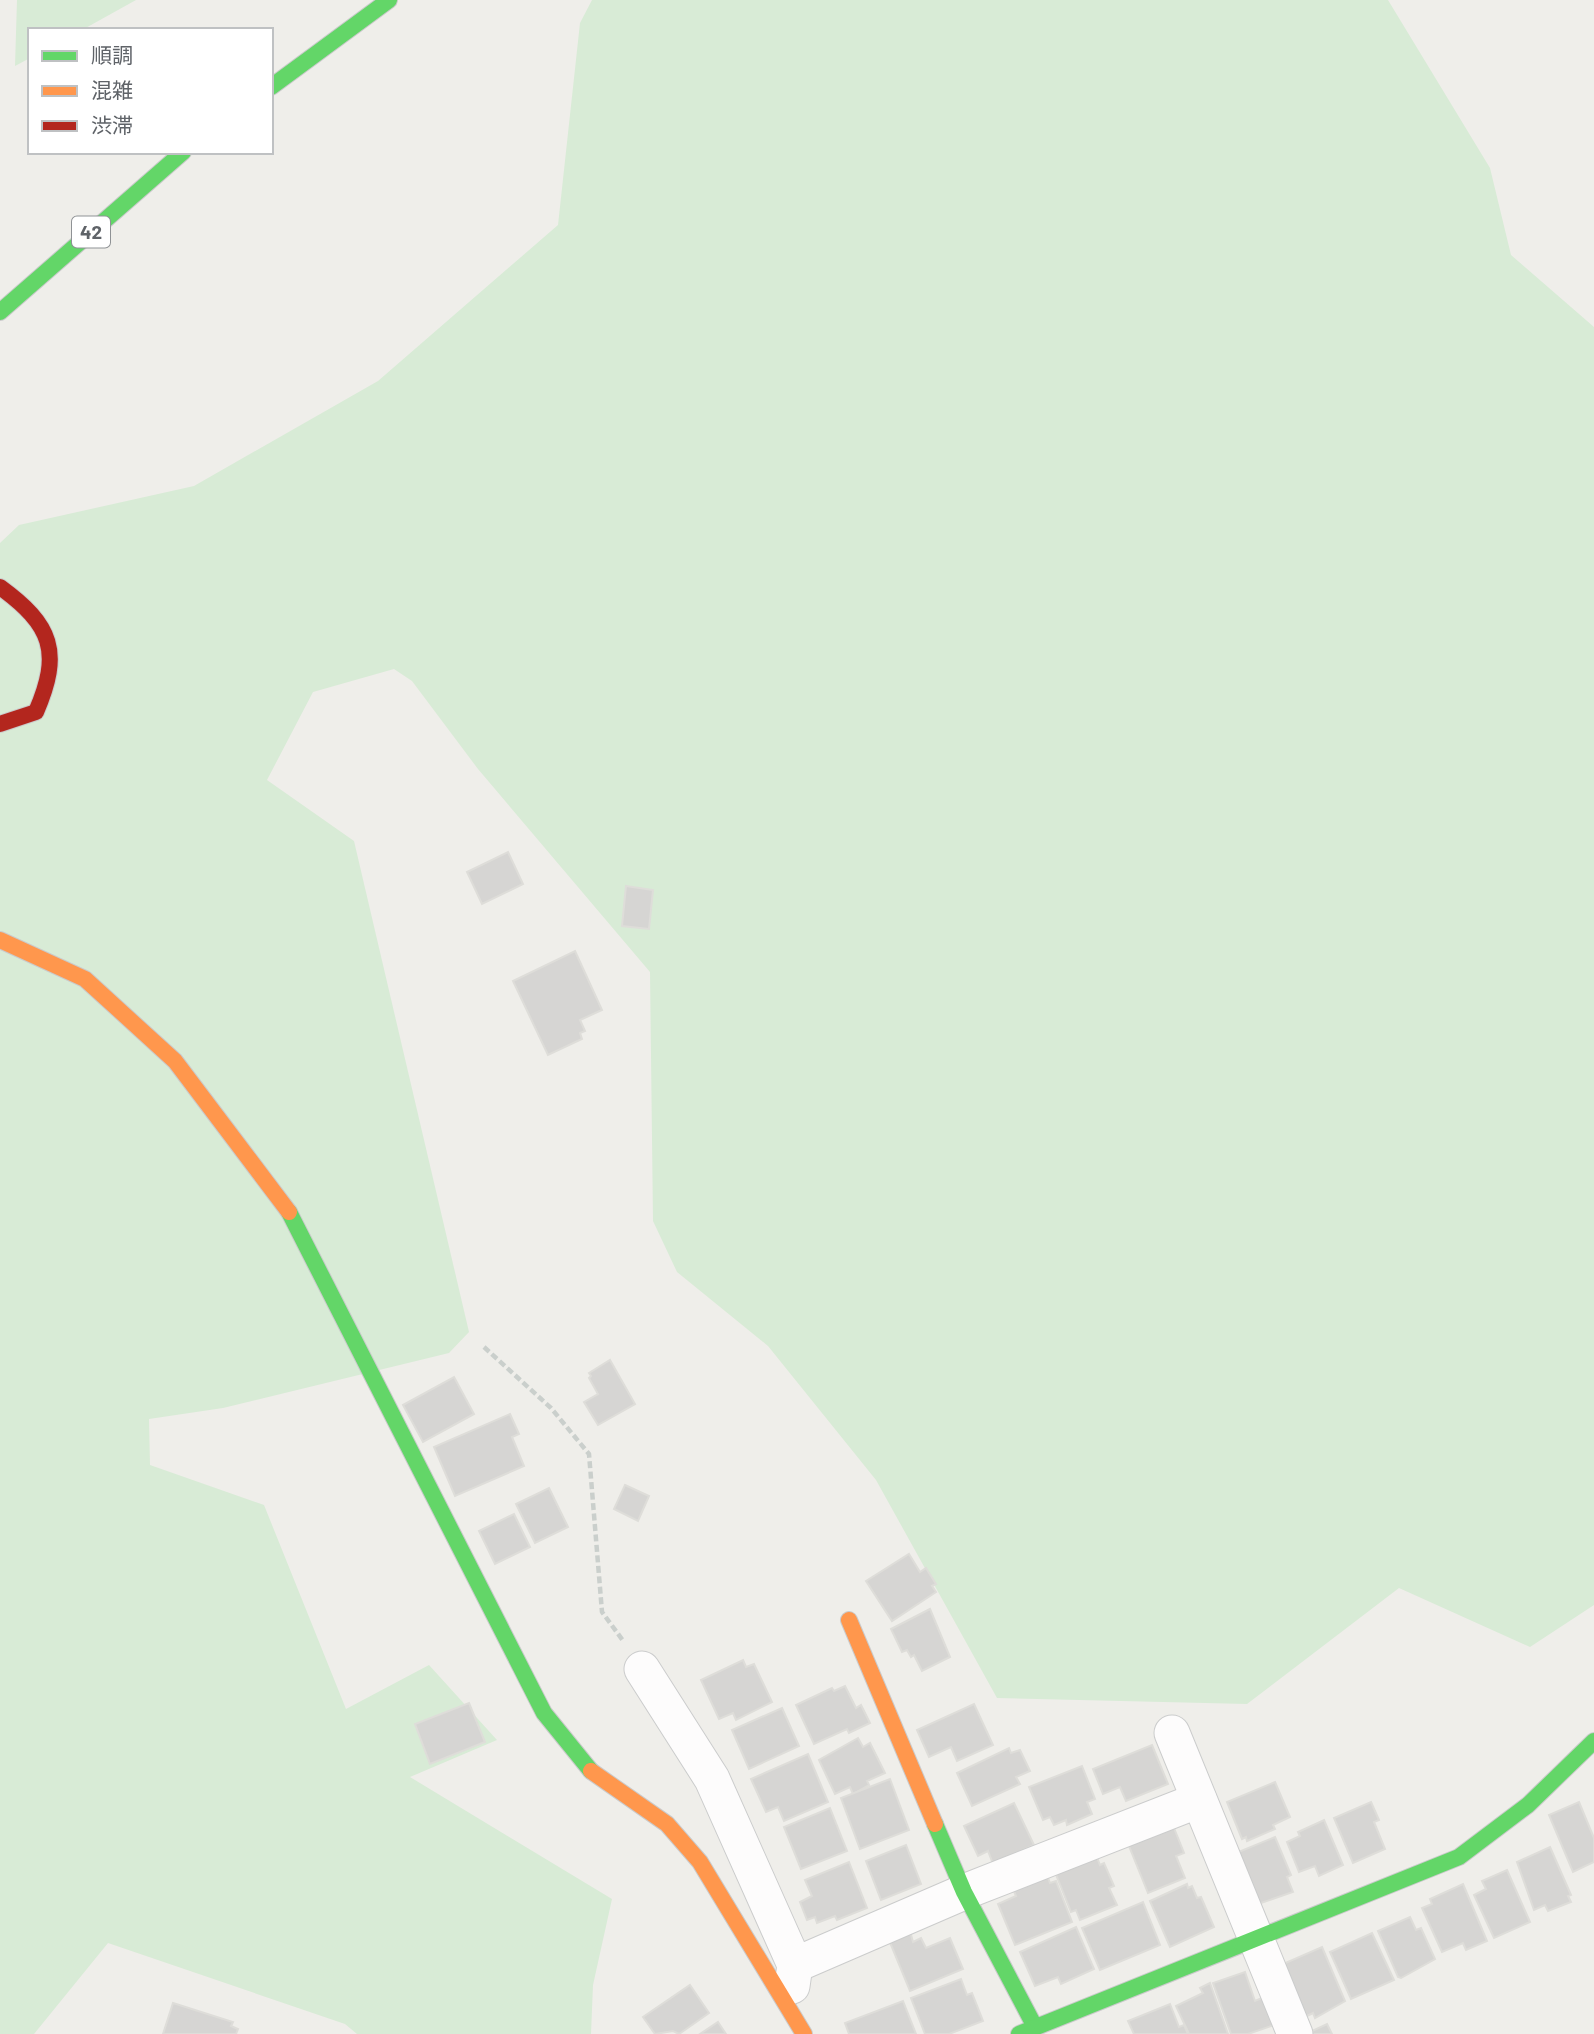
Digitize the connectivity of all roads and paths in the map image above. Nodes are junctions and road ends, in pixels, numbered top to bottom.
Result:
1 (389, 0) edge
2 (273, 86) edge
3 (181, 154) edge
4 (0, 312) edge
5 (0, 587) edge
6 (0, 723) edge
7 (0, 940) edge
8 (484, 1347) dead end
9 (849, 1620) dead end
10 (642, 1669) joint
11 (1172, 1733) dead end
12 (1594, 1741) edge
13 (1199, 1800) junction
14 (964, 1892) junction
15 (1256, 1938) junction
16 (795, 1965) junction
17 (797, 2022) edge
18 (1035, 2027) junction
19 (1019, 2034) edge
20 (1295, 2034) edge

1 - 2 main road
3 - 4 main road, 42
5 - 6 main road
7 - 17 main road
8 - 10 path
9 - 14 main road
10 - 16 street
11 - 13 street
12 - 15 main road
13 - 14 street
13 - 15 street
14 - 16 street
14 - 18 main road
15 - 18 main road
15 - 20 street
16 - 17 street
18 - 19 main road

